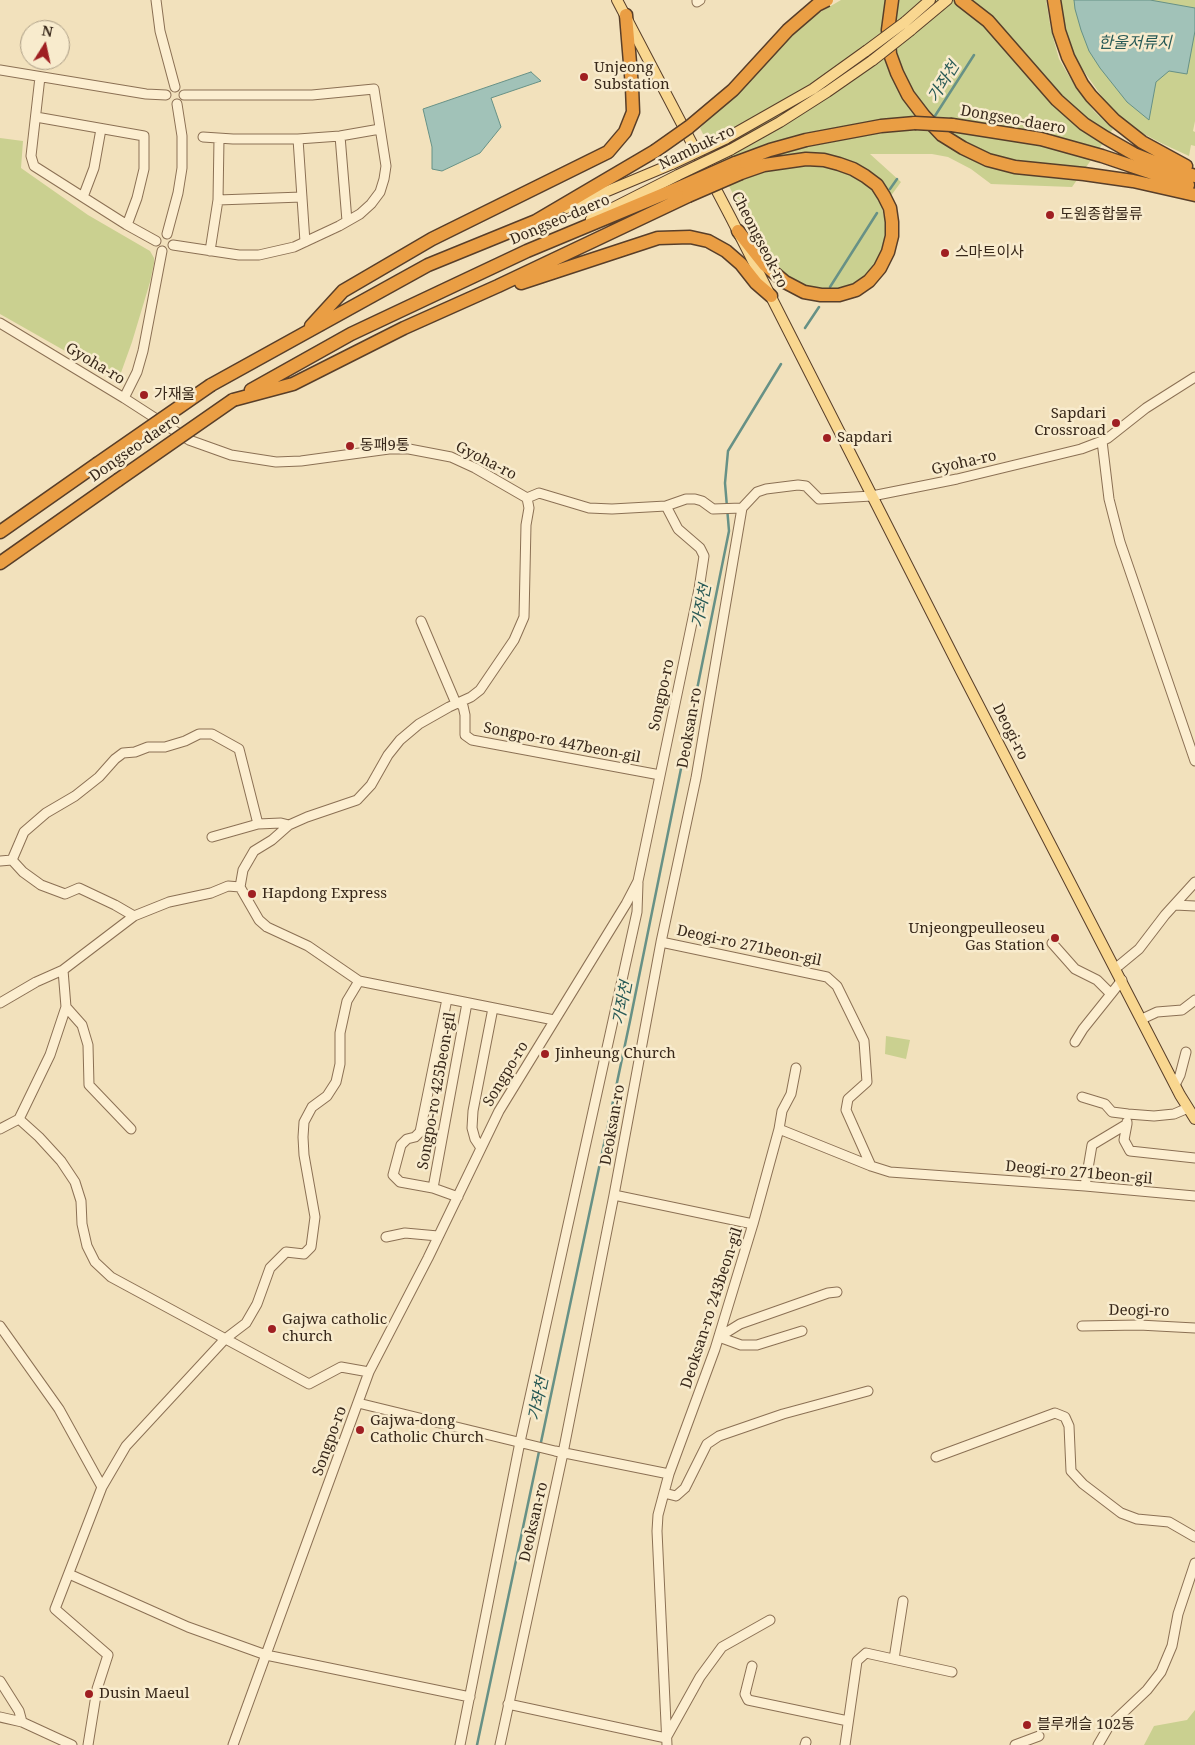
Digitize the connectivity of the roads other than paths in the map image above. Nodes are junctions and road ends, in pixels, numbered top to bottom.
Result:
1 (156, 0) edge
2 (616, 0) edge
3 (826, 0) edge
4 (892, 0) edge
5 (930, 0) edge
6 (947, 0) edge
7 (962, 0) edge
8 (1054, 0) edge
9 (626, 15) junction
10 (908, 26) junction
11 (0, 70) edge
12 (40, 77) junction
13 (175, 87) junction
14 (166, 95) junction
15 (184, 95) junction
16 (177, 104) junction
17 (36, 117) junction
18 (101, 129) junction
19 (380, 129) junction
20 (340, 136) junction
21 (203, 137) dead end
22 (219, 139) junction
23 (298, 139) junction
24 (738, 168) junction
25 (1195, 170) edge
26 (1195, 176) edge
27 (683, 186) junction
28 (1195, 187) edge
29 (1195, 195) edge
30 (83, 197) junction
31 (302, 197) junction
32 (218, 200) junction
33 (347, 221) junction
34 (536, 221) junction
35 (127, 226) junction
36 (738, 231) junction
37 (167, 234) junction
38 (156, 241) junction
39 (305, 242) junction
40 (173, 245) junction
41 (162, 251) junction
42 (210, 251) junction
43 (771, 296) junction
44 (462, 302) junction
45 (0, 323) edge
46 (303, 334) junction
47 (1195, 377) edge
48 (124, 398) junction
49 (233, 400) junction
50 (1102, 441) junction
51 (872, 496) junction
52 (527, 498) junction
53 (666, 506) junction
54 (742, 508) junction
55 (0, 532) edge
56 (0, 563) edge
57 (421, 621) dead end
58 (457, 703) junction
59 (1195, 761) edge
60 (660, 775) junction
61 (258, 824) junction
62 (289, 825) junction
63 (212, 837) dead end
64 (12, 860) junction
65 (0, 862) edge
66 (638, 881) junction
67 (1195, 882) edge
68 (240, 887) junction
69 (1175, 905) junction
70 (1195, 906) edge
71 (134, 916) junction
72 (661, 942) junction
73 (1052, 943) dead end
74 (1116, 968) junction
75 (63, 970) junction
76 (1122, 980) junction
77 (359, 981) junction
78 (1110, 994) junction
79 (447, 998) junction
80 (1195, 1000) edge
81 (467, 1002) junction
82 (0, 1003) edge
83 (66, 1007) junction
84 (493, 1008) junction
85 (1142, 1019) junction
86 (554, 1020) junction
87 (1075, 1042) dead end
88 (1186, 1052) dead end
89 (796, 1068) dead end
90 (1175, 1085) junction
91 (1082, 1097) dead end
92 (1188, 1108) junction
93 (1128, 1114) junction
94 (19, 1119) junction
95 (1195, 1119) edge
96 (1127, 1124) junction
97 (0, 1129) edge
98 (779, 1129) junction
99 (131, 1130) dead end
100 (481, 1148) junction
101 (1195, 1158) edge
102 (871, 1166) junction
103 (1085, 1186) junction
104 (433, 1188) junction
105 (614, 1195) junction
106 (1195, 1196) edge
107 (458, 1197) junction
108 (753, 1224) junction
109 (438, 1236) junction
110 (386, 1237) dead end
111 (837, 1292) dead end
112 (0, 1326) edge
113 (1082, 1326) dead end
114 (1195, 1328) edge
115 (802, 1331) dead end
116 (719, 1337) junction
117 (225, 1339) junction
118 (370, 1372) junction
119 (868, 1390) dead end
120 (358, 1403) junction
121 (523, 1443) junction
122 (559, 1452) junction
123 (936, 1457) dead end
124 (669, 1474) junction
125 (102, 1487) junction
126 (664, 1493) junction
127 (1195, 1537) edge
128 (1195, 1563) edge
129 (69, 1574) junction
130 (903, 1601) dead end
131 (770, 1620) dead end
132 (266, 1655) junction
133 (894, 1659) junction
134 (752, 1666) dead end
135 (952, 1672) dead end
136 (0, 1681) edge
137 (470, 1697) junction
138 (508, 1704) junction
139 (0, 1717) edge
140 (848, 1721) junction
141 (22, 1722) junction
142 (1039, 1736) dead end
143 (666, 1741) edge
144 (72, 1745) edge
145 (88, 1745) edge
146 (234, 1745) edge
147 (460, 1745) edge
148 (500, 1745) edge
149 (845, 1745) edge
150 (1015, 1745) edge
151 (1098, 1745) edge

1 - 13 street
2 - 9 main road, Cheongseok-ro
3 - 34 highway, Dongseo-daero, bridge
4 - 29 highway
5 - 10 main road
6 - 10 main road
7 - 26 highway, Dongseo-daero
8 - 25 highway
9 - 36 main road, Cheongseok-ro
9 - 46 highway
10 - 27 main road, Nambuk-ro, bridge
10 - 34 main road, Nambuk-ro, bridge
11 - 12 street
12 - 14 street
12 - 17 street
13 - 14 street
13 - 15 street
14 - 16 street
15 - 16 street
15 - 19 street
16 - 37 street
17 - 18 street
17 - 30 street
18 - 30 street
18 - 35 street
19 - 20 street
19 - 33 street
20 - 23 street
20 - 33 street
21 - 22 street
22 - 23 street
22 - 32 street
23 - 31 street
24 - 27 highway, Dongseo-daero, bridge
24 - 28 highway, Dongseo-daero, bridge
24 - 36 highway
27 - 44 highway
27 - 49 highway, Dongseo-daero
30 - 35 street
31 - 32 street
31 - 39 street
32 - 42 street
33 - 39 street
34 - 46 highway, Dongseo-daero
35 - 38 street
36 - 43 main road, Cheongseok-ro
37 - 38 street
37 - 40 street
38 - 41 street
39 - 42 street
40 - 41 street
40 - 42 street
41 - 48 street
43 - 44 highway
43 - 51 main road, Cheongseok-ro
44 - 49 highway
45 - 48 street, Gyoha-ro
46 - 55 highway, Dongseo-daero, bridge
47 - 50 street, Gyoha-ro
48 - 52 street, Gyoha-ro
49 - 56 highway, Dongseo-daero, bridge
50 - 51 street, Gyoha-ro
50 - 59 street
51 - 54 street, Gyoha-ro
51 - 74 main road, Deogi-ro
52 - 53 street, Gyoha-ro
52 - 58 street
53 - 54 street, Gyoha-ro
53 - 60 street, Songpo-ro
54 - 72 street, Deoksan-ro
57 - 58 street, Songpo-ro 447beon-gil
58 - 60 street, Songpo-ro 447beon-gil
58 - 62 street
60 - 66 street, Songpo-ro
61 - 62 street
61 - 63 street
61 - 64 street
62 - 68 street
64 - 65 street
64 - 71 street
66 - 86 street, Songpo-ro
66 - 121 street, Deoksan-ro
67 - 69 street
68 - 71 street
68 - 77 street, Songpo-ro 425beon-gil
69 - 70 street
69 - 74 street
71 - 75 street
72 - 102 street, Deogi-ro 271beon-gil
72 - 105 street, Deoksan-ro
73 - 78 street
74 - 76 main road, Deogi-ro
75 - 82 street
75 - 83 street
76 - 78 street
76 - 85 main road, Deogi-ro
77 - 79 street, Songpo-ro 425beon-gil
77 - 117 street
78 - 87 street
79 - 81 street, Songpo-ro 425beon-gil
79 - 104 street, Songpo-ro 425beon-gil
80 - 85 street
81 - 84 street, Songpo-ro 425beon-gil
81 - 104 street, Songpo-ro 425beon-gil
83 - 94 street
83 - 99 street
84 - 86 street, Songpo-ro 425beon-gil
84 - 100 street
85 - 90 main road, Deogi-ro
86 - 100 street, Songpo-ro
88 - 90 street
89 - 98 street, Deoksan-ro 243beon-gil
90 - 92 main road, Deogi-ro
91 - 93 street
92 - 93 street
92 - 95 main road, Deogi-ro
93 - 96 street
94 - 97 street
94 - 117 street
96 - 101 street
96 - 103 street
98 - 102 street, Deogi-ro 271beon-gil
98 - 108 street, Deoksan-ro 243beon-gil
100 - 107 street, Songpo-ro
102 - 103 street, Deogi-ro 271beon-gil
103 - 106 street, Deogi-ro 271beon-gil
104 - 107 street
105 - 108 street
105 - 122 street, Deoksan-ro
107 - 109 street, Songpo-ro
108 - 116 street, Deoksan-ro 243beon-gil
109 - 110 street
109 - 118 street, Songpo-ro
111 - 116 street
112 - 125 street
113 - 114 street, Deogi-ro
115 - 116 street
116 - 124 street, Deoksan-ro 243beon-gil
117 - 118 street
117 - 125 street
118 - 120 street, Songpo-ro
119 - 126 street
120 - 121 street
120 - 132 street, Songpo-ro
121 - 122 street
121 - 137 street, Deoksan-ro
122 - 124 street
122 - 138 street, Deoksan-ro
123 - 127 street
124 - 126 street, Deoksan-ro 243beon-gil
125 - 129 street
126 - 143 street, Deoksan-ro 243beon-gil
128 - 151 street
129 - 132 street
129 - 145 street
130 - 133 street
131 - 143 street
132 - 137 street
132 - 146 street, Songpo-ro
133 - 135 street
133 - 140 street
134 - 140 street
136 - 141 street
137 - 147 street, Deoksan-ro
138 - 143 street
138 - 148 street, Deoksan-ro
139 - 141 street
140 - 149 street
141 - 144 street
142 - 150 street

